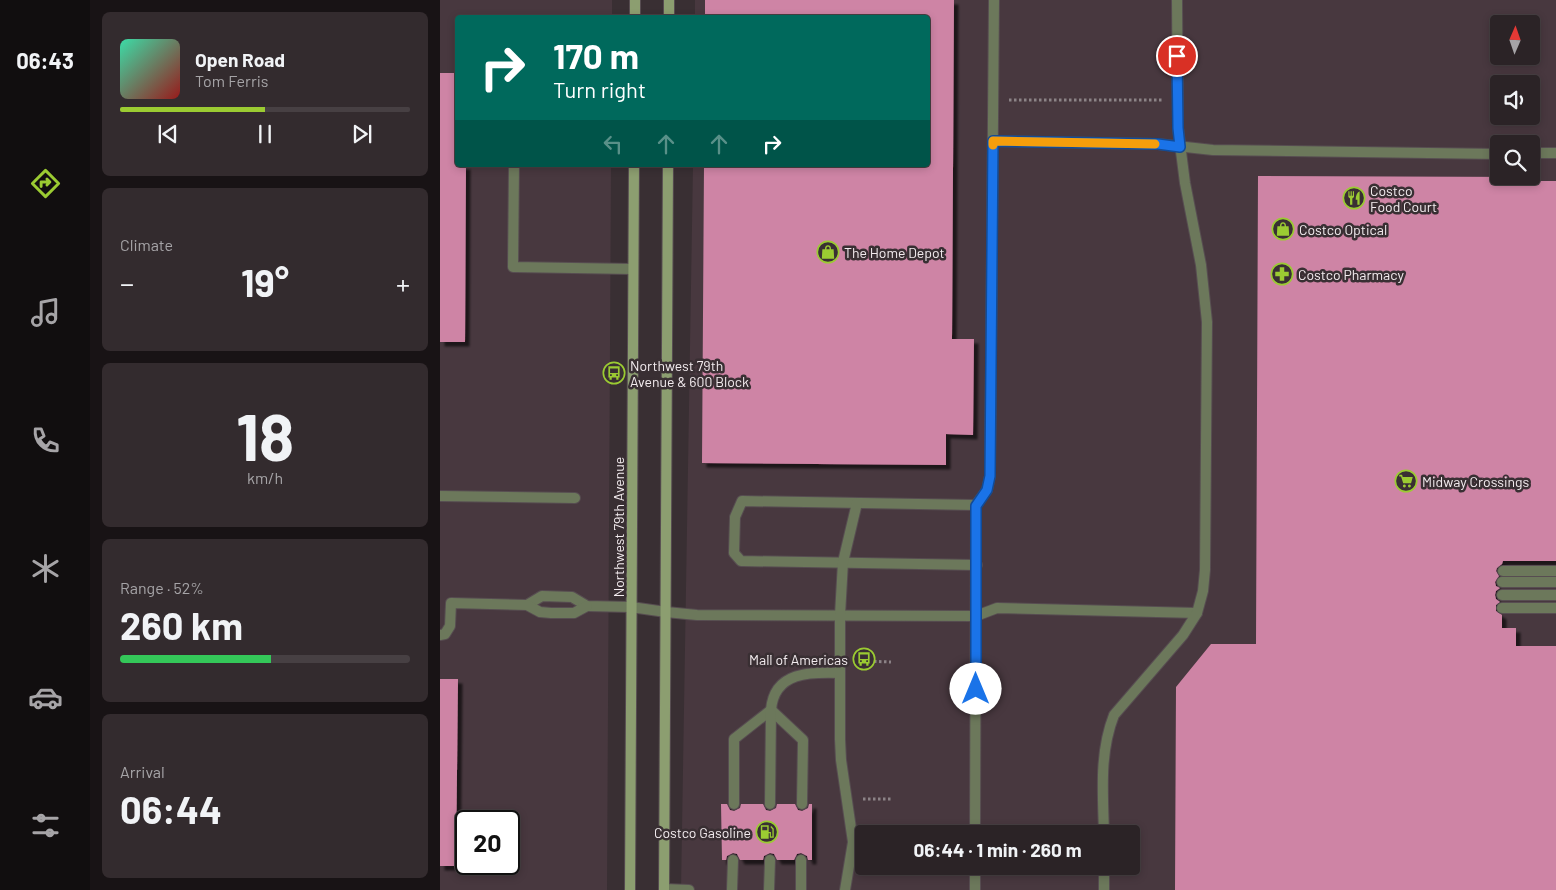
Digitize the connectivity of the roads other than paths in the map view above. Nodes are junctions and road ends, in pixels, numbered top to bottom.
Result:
1 (635, 0) edge
2 (669, 0) edge
3 (994, 0) edge
4 (1177, 0) edge
5 (635, 15) edge
6 (669, 15) edge
7 (993, 141) junction
8 (1180, 147) junction
9 (1540, 153) edge
10 (1556, 153) edge
11 (1490, 154) edge
12 (514, 167) edge
13 (634, 167) edge
14 (668, 167) edge
15 (633, 269) junction
16 (440, 496) edge
17 (575, 498) dead end
18 (857, 503) junction
19 (976, 506) junction
20 (843, 562) junction
21 (976, 565) junction
22 (1556, 571) edge
23 (1556, 582) edge
24 (1502, 595) dead end
25 (1556, 596) edge
26 (527, 605) junction
27 (587, 606) junction
28 (631, 607) junction
29 (1502, 608) dead end
30 (1556, 608) edge
31 (666, 612) junction
32 (1197, 613) junction
33 (840, 615) junction
34 (976, 616) junction
35 (440, 635) edge
36 (840, 673) junction
37 (771, 710) junction
38 (734, 804) dead end
39 (770, 804) dead end
40 (802, 804) dead end
41 (975, 825) edge
42 (1104, 825) edge
43 (855, 828) edge
44 (855, 852) edge
45 (733, 860) dead end
46 (770, 860) dead end
47 (801, 860) dead end
48 (975, 875) edge
49 (1104, 875) edge
50 (664, 889) edge
51 (630, 890) edge
52 (689, 890) edge
53 (732, 890) edge
54 (769, 890) edge
55 (802, 890) edge
56 (844, 890) edge
57 (975, 890) edge
58 (1104, 890) edge

1 - 5 street
2 - 6 street
3 - 7 street
4 - 8 street
7 - 8 street
7 - 19 street
8 - 11 street
8 - 32 street
9 - 10 street
12 - 15 street
13 - 15 street, Northwest 79th Avenue
14 - 31 street
15 - 28 street, Northwest 79th Avenue
16 - 17 street
18 - 19 street
18 - 20 street
18 - 20 street
19 - 21 street
20 - 21 street
20 - 33 street
21 - 34 street
22 - 23 street
24 - 25 street
26 - 27 street
26 - 27 street
26 - 35 street
27 - 28 street
28 - 31 street
28 - 51 street, Northwest 79th Avenue
29 - 30 street
31 - 33 street
31 - 50 street
32 - 34 street
32 - 42 street
33 - 34 street
33 - 36 street
34 - 41 street
36 - 37 street
36 - 43 street
37 - 38 street
37 - 39 street
37 - 40 street
44 - 56 street
45 - 53 street
46 - 54 street
47 - 55 street
48 - 57 street
49 - 58 street
50 - 52 street

